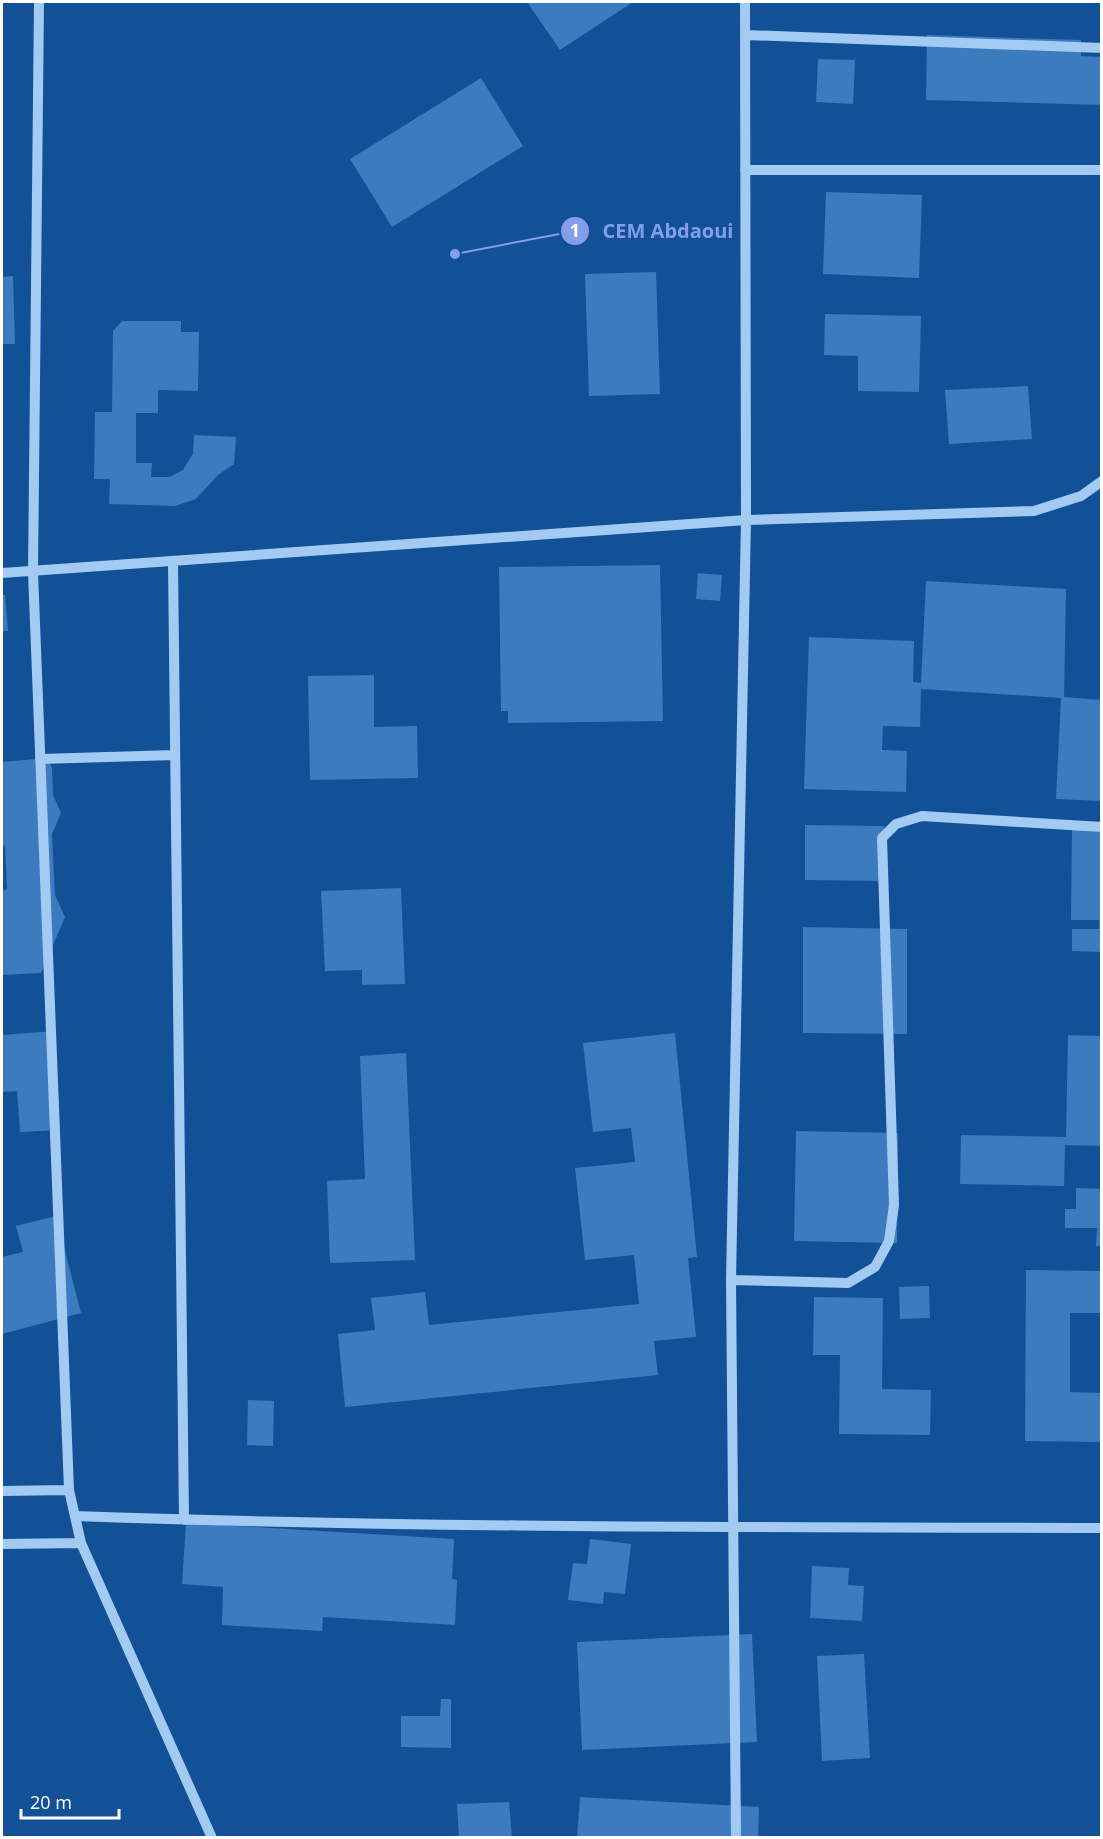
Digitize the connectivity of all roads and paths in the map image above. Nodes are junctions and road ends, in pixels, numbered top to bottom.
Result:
1 (39, 2) edge
2 (745, 2) edge
3 (745, 35) junction
4 (1101, 48) edge
5 (745, 170) junction
6 (1101, 170) edge
7 (1101, 481) edge
8 (746, 520) junction
9 (173, 563) junction
10 (33, 572) junction
11 (2, 573) edge
12 (175, 755) junction
13 (40, 759) junction
14 (1101, 827) edge
15 (731, 1280) junction
16 (69, 1490) junction
17 (2, 1491) edge
18 (75, 1516) junction
19 (184, 1520) junction
20 (734, 1527) junction
21 (1101, 1528) edge
22 (81, 1543) junction
23 (2, 1544) edge
24 (212, 1838) edge
25 (736, 1838) edge

1 - 10 street
2 - 3 street
3 - 4 street
3 - 5 street
5 - 6 street
5 - 8 street
7 - 8 street
8 - 9 street
8 - 15 street
9 - 10 street
9 - 12 street
10 - 11 street
10 - 13 street
12 - 13 street
12 - 19 street
13 - 16 street
14 - 15 street
15 - 20 street
16 - 17 street
16 - 18 street
18 - 19 street
18 - 22 street
19 - 20 street
20 - 21 street
20 - 25 street
22 - 23 street
22 - 24 street

